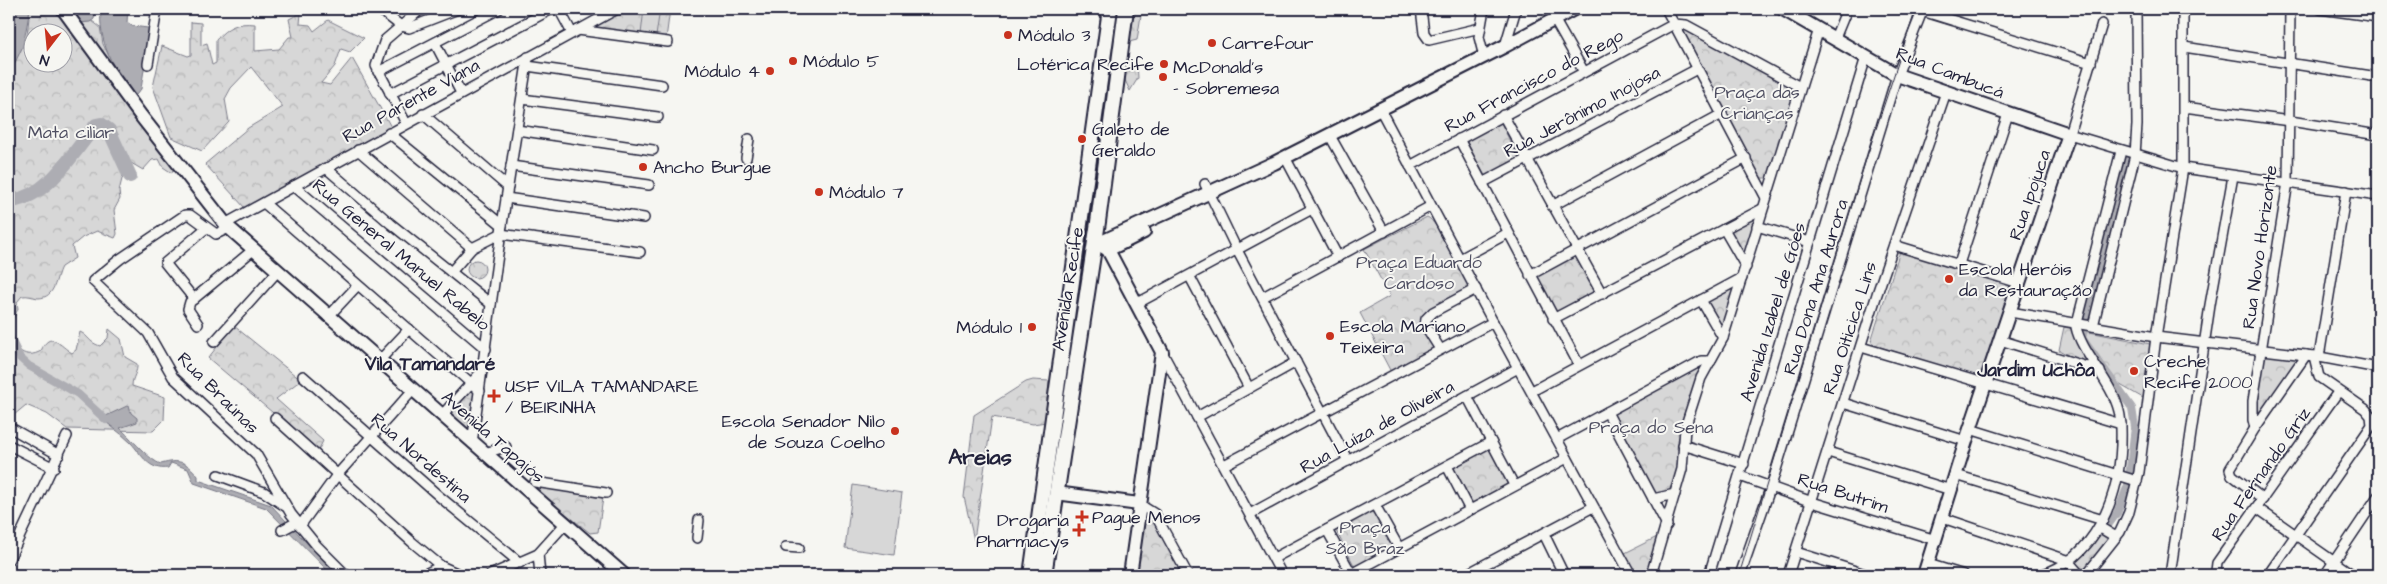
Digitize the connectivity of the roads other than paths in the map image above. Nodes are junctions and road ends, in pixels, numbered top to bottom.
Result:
1 (63, 9) edge
2 (157, 9) edge
3 (379, 9) edge
4 (421, 9) edge
5 (455, 9) edge
6 (499, 9) edge
7 (552, 9) edge
8 (559, 9) edge
9 (617, 9) edge
10 (1110, 9) edge
11 (1126, 9) edge
12 (1421, 9) edge
13 (1484, 9) edge
14 (1516, 9) edge
15 (1574, 9) edge
16 (1666, 9) edge
17 (1783, 9) edge
18 (1847, 9) edge
19 (2136, 9) edge
20 (2184, 9) edge
21 (2290, 9) edge
22 (2320, 9) edge
23 (1923, 10) edge
24 (1554, 14) edge
25 (2378, 17) edge
26 (1674, 24) junction
27 (2102, 24) dead end
28 (401, 26) junction
29 (1480, 28) junction
30 (575, 32) junction
31 (1826, 33) junction
32 (668, 42) dead end
33 (434, 43) junction
34 (1505, 46) junction
35 (2184, 47) junction
36 (1484, 57) junction
37 (1866, 57) junction
38 (528, 61) junction
39 (2290, 62) junction
40 (2091, 63) junction
41 (148, 64) dead end
42 (446, 64) junction
43 (1697, 69) junction
44 (378, 72) junction
45 (1584, 72) junction
46 (1897, 75) junction
47 (2378, 76) edge
48 (662, 85) dead end
49 (1800, 86) junction
50 (1946, 92) junction
51 (390, 94) junction
52 (461, 94) junction
53 (522, 99) junction
54 (2184, 107) junction
55 (1380, 109) junction
56 (423, 114) junction
57 (1722, 114) junction
58 (2008, 114) junction
59 (1503, 115) junction
60 (658, 117) dead end
61 (2290, 121) junction
62 (406, 123) junction
63 (1094, 124) junction
64 (517, 130) junction
65 (389, 134) junction
66 (1329, 134) junction
67 (2069, 134) junction
68 (2378, 136) edge
69 (749, 139) dead end
70 (1459, 139) junction
71 (358, 150) junction
72 (654, 150) dead end
73 (2122, 151) junction
74 (2134, 155) junction
75 (746, 158) dead end
76 (1746, 158) junction
77 (1279, 160) junction
78 (1526, 160) junction
79 (511, 166) junction
80 (1410, 166) junction
81 (326, 168) junction
82 (2183, 168) junction
83 (2232, 176) junction
84 (2288, 182) junction
85 (1482, 183) junction
86 (648, 185) dead end
87 (294, 186) junction
88 (508, 187) junction
89 (2346, 191) junction
90 (1204, 192) junction
91 (2378, 196) edge
92 (506, 198) junction
93 (1766, 198) junction
94 (264, 203) junction
95 (1431, 206) junction
96 (1552, 206) junction
97 (1762, 208) junction
98 (1312, 209) junction
99 (644, 218) dead end
100 (1098, 222) junction
101 (227, 226) junction
102 (1757, 226) junction
103 (206, 229) junction
104 (501, 229) junction
105 (1724, 229) junction
106 (1384, 232) junction
107 (1508, 233) junction
108 (1117, 235) junction
109 (1810, 242) junction
110 (1100, 245) junction
111 (1894, 245) junction
112 (472, 248) junction
113 (253, 250) junction
114 (1237, 250) junction
115 (1577, 250) junction
116 (640, 252) dead end
117 (1338, 257) junction
118 (1460, 259) junction
119 (1959, 264) junction
120 (1746, 267) junction
121 (277, 272) junction
122 (451, 272) junction
123 (1530, 274) junction
124 (1190, 277) junction
125 (1742, 278) junction
126 (2019, 283) junction
127 (357, 286) junction
128 (1476, 289) junction
129 (1602, 294) junction
130 (1263, 297) junction
131 (194, 298) junction
132 (1701, 300) junction
133 (491, 304) junction
134 (1136, 304) junction
135 (2010, 312) junction
136 (328, 317) junction
137 (1553, 319) junction
138 (1493, 322) junction
139 (2078, 323) junction
140 (198, 324) dead end
141 (2091, 326) junction
142 (409, 329) junction
143 (2156, 337) junction
144 (1723, 338) junction
145 (2000, 340) junction
146 (214, 342) dead end
147 (2206, 343) junction
148 (1861, 347) junction
149 (486, 349) junction
150 (1440, 349) junction
151 (2262, 350) junction
152 (1162, 352) junction
153 (2313, 356) junction
154 (379, 361) junction
155 (1711, 361) junction
156 (1296, 362) junction
157 (1579, 365) junction
158 (1518, 368) junction
159 (2378, 368) edge
160 (483, 370) junction
161 (2100, 371) junction
162 (302, 376) dead end
163 (471, 383) junction
164 (1985, 384) junction
165 (1250, 388) junction
166 (413, 390) junction
167 (480, 391) junction
168 (1532, 391) junction
169 (2338, 392) junction
170 (1468, 396) junction
171 (1843, 403) junction
172 (1607, 412) junction
173 (1323, 413) junction
174 (442, 416) junction
175 (1196, 417) junction
176 (275, 418) dead end
177 (2121, 424) junction
178 (9, 427) edge
179 (2255, 428) junction
180 (1970, 429) junction
181 (67, 436) dead end
182 (372, 436) junction
183 (1557, 439) junction
184 (1966, 441) junction
185 (1491, 442) junction
186 (472, 443) junction
187 (9, 445) edge
188 (1683, 445) junction
189 (506, 447) dead end
190 (1828, 452) junction
191 (484, 453) junction
192 (59, 455) junction
193 (1567, 458) junction
194 (1348, 461) junction
195 (1744, 464) junction
196 (1224, 465) junction
197 (1446, 466) junction
198 (54, 468) junction
199 (218, 475) dead end
200 (1956, 475) junction
201 (337, 476) junction
202 (1740, 476) junction
203 (2118, 476) junction
204 (2136, 480) junction
205 (530, 484) junction
206 (1514, 485) junction
207 (1772, 486) junction
208 (1951, 490) junction
209 (606, 493) dead end
210 (1056, 493) junction
211 (1675, 494) junction
212 (2378, 496) edge
213 (1041, 497) junction
214 (1653, 499) junction
215 (2263, 499) junction
216 (1812, 502) junction
217 (1140, 504) junction
218 (1374, 505) junction
219 (286, 507) junction
220 (1593, 507) junction
221 (2257, 508) junction
222 (1470, 510) junction
223 (1250, 514) junction
224 (1943, 518) junction
225 (699, 520) dead end
226 (2101, 523) junction
227 (566, 524) junction
228 (1666, 525) junction
229 (291, 526) junction
230 (1327, 530) junction
231 (1544, 534) junction
232 (2295, 535) junction
233 (2116, 537) junction
234 (697, 538) dead end
235 (1936, 540) junction
236 (786, 547) dead end
237 (799, 548) dead end
238 (1399, 548) junction
239 (1796, 552) junction
240 (538, 554) junction
241 (1274, 558) junction
242 (9, 559) edge
243 (2067, 560) junction
244 (2334, 562) junction
245 (520, 563) junction
246 (441, 566) junction
247 (1926, 570) edge
248 (346, 575) edge
249 (423, 575) edge
250 (461, 575) edge
251 (490, 575) edge
252 (540, 575) edge
253 (624, 575) edge
254 (1031, 575) edge
255 (1044, 575) edge
256 (1130, 575) edge
257 (1188, 575) edge
258 (1282, 575) edge
259 (1352, 575) edge
260 (1465, 575) edge
261 (1564, 575) edge
262 (1631, 575) edge
263 (1651, 575) edge
264 (1709, 575) edge
265 (1740, 575) edge
266 (1788, 575) edge
267 (1868, 575) edge
268 (1964, 575) edge
269 (2040, 575) edge
270 (2080, 575) edge
271 (2086, 575) edge
272 (2170, 575) edge
273 (2219, 575) edge
274 (2268, 575) edge
275 (2325, 575) edge
276 (2353, 575) edge

1 - 101 main road, Avenida Tapajós
2 - 41 street
3 - 28 street
4 - 28 street
5 - 28 street
6 - 33 street
7 - 42 street
8 - 30 street
9 - 30 street, Rua Parente Viana
10 - 63 main road, Avenida Recife
11 - 100 main road, Avenida Recife
12 - 29 street
13 - 29 street
14 - 34 street
15 - 24 main road
16 - 26 street
17 - 31 main road, Rua Cambucá
18 - 31 street
19 - 74 street
20 - 35 street
21 - 39 street, Rua Novo Horizonte
22 - 25 street
23 - 40 street
23 - 46 street, Rua Dona Ana Aurora
24 - 34 main road
24 - 45 street
26 - 43 street
26 - 45 street, Rua Francisco do Rego
26 - 49 street
27 - 40 street, Rua Ipojuca
28 - 44 street
29 - 36 street
30 - 32 street
30 - 38 street, Rua Parente Viana
31 - 37 main road, Rua Cambucá
31 - 49 street
33 - 42 street
33 - 44 street
34 - 36 main road
35 - 39 street
35 - 54 street
36 - 55 main road
37 - 46 main road, Rua Cambucá
37 - 109 street, Avenida Izabel de Góes
38 - 48 street
38 - 52 street, Rua Parente Viana
38 - 53 street
39 - 47 street
39 - 61 street, Rua Novo Horizonte
40 - 67 street, Rua Ipojuca
42 - 51 street
42 - 52 street
43 - 57 street
43 - 78 street, Rua Jerônimo Inojosa
44 - 51 street
45 - 59 street, Rua Francisco do Rego
46 - 50 main road, Rua Cambucá
46 - 207 street, Rua Dona Ana Aurora
49 - 93 street
50 - 58 main road, Rua Cambucá
50 - 111 street, Rua Oiticica Lins
51 - 62 street
52 - 56 street, Rua Parente Viana
53 - 60 street
53 - 64 street
54 - 61 street
54 - 82 street
55 - 66 main road
55 - 80 street
56 - 62 street, Rua Parente Viana
56 - 88 street
57 - 76 street
57 - 96 street
58 - 67 main road, Rua Cambucá
58 - 119 street
59 - 70 street, Rua Francisco do Rego
59 - 78 street
61 - 68 street
61 - 84 street, Rua Novo Horizonte
62 - 65 street, Rua Parente Viana
63 - 110 main road
63 - 213 main road, Avenida Recife
64 - 72 street
64 - 79 street
65 - 71 street, Rua Parente Viana
65 - 104 street
66 - 77 main road
66 - 106 street
67 - 73 street
67 - 126 main road, Rua Ipojuca
69 - 75 street
70 - 80 street, Rua Francisco do Rego
70 - 85 street
71 - 81 street, Rua Parente Viana
71 - 112 street
73 - 74 street
73 - 139 street
74 - 82 street
74 - 141 street
76 - 93 street
76 - 115 street
77 - 90 main road
77 - 98 street
78 - 85 street, Rua Jerônimo Inojosa
78 - 96 street
79 - 86 street
79 - 88 street
80 - 95 street
81 - 87 street, Rua Parente Viana
81 - 122 street
82 - 83 street
82 - 143 street
83 - 84 street
83 - 147 street
84 - 89 street
84 - 151 street, Rua Novo Horizonte
85 - 107 street
87 - 94 street, Rua Parente Viana
87 - 149 street, Rua General Manuel Rabelo
88 - 92 street
89 - 91 street
89 - 153 street
90 - 108 main road
90 - 110 main road
90 - 114 street
92 - 99 street
92 - 104 street
93 - 97 street
94 - 101 street, Rua Parente Viana
94 - 127 street
95 - 106 street
95 - 118 street
96 - 115 street
97 - 102 street
97 - 105 street
98 - 114 street
98 - 117 street
100 - 108 main road
100 - 110 main road, Avenida Recife
101 - 103 street
101 - 113 main road, Avenida Tapajós
102 - 109 street
102 - 120 street
103 - 131 street
103 - 219 street, Rua Braúnas
104 - 112 street
104 - 116 street
104 - 133 street
105 - 120 street
105 - 129 street
106 - 117 street
107 - 118 street
107 - 123 street
108 - 110 main road
109 - 195 street, Avenida Izabel de Góes
110 - 134 main road
110 - 210 main road, Avenida Recife
111 - 119 street
111 - 148 street, Rua Oiticica Lins
112 - 122 street
113 - 121 main road, Avenida Tapajós
113 - 131 street
114 - 124 street
114 - 130 street
115 - 123 street
115 - 129 street
117 - 130 street
118 - 128 street
119 - 126 street
120 - 125 street
121 - 136 main road, Avenida Tapajós
121 - 146 street
122 - 133 street
123 - 137 street
124 - 134 street
124 - 165 street
125 - 132 street
125 - 144 street
126 - 135 main road, Rua Ipojuca
127 - 136 street
127 - 142 street
128 - 138 street
128 - 150 street
129 - 137 street
130 - 156 street
131 - 140 street
132 - 144 street
132 - 157 street
133 - 149 street
134 - 152 main road
135 - 139 street
135 - 145 main road, Rua Ipojuca
136 - 154 main road, Avenida Tapajós
137 - 157 street
138 - 150 street
138 - 158 street
139 - 141 street
139 - 161 street
141 - 143 street
142 - 154 street
142 - 163 street
143 - 147 street
143 - 204 street
144 - 155 street
145 - 161 street
145 - 164 main road, Rua Ipojuca
147 - 151 street
147 - 272 street
148 - 164 street
148 - 171 street, Rua Oiticica Lins
149 - 160 street
150 - 173 street
151 - 153 street
151 - 179 street, Rua Novo Horizonte
152 - 175 street
152 - 217 main road
153 - 159 street
153 - 169 street
153 - 179 street
154 - 166 main road, Avenida Tapajós
155 - 172 street
155 - 188 street
156 - 165 street
156 - 173 street
157 - 168 street
158 - 168 street
158 - 170 street, Rua Luíza de Oliveira
160 - 163 street
160 - 167 street
161 - 177 street
162 - 182 street, Rua Nordestina
163 - 167 street
163 - 174 street
164 - 177 street
164 - 180 main road, Rua Ipojuca
165 - 175 street
166 - 174 main road, Avenida Tapajós
166 - 182 street
167 - 186 street
168 - 183 street
169 - 215 street, Rua Fernando Griz
169 - 232 street
170 - 185 street
170 - 194 street, Rua Luíza de Oliveira
171 - 184 street
171 - 190 street, Rua Oiticica Lins
172 - 183 street
172 - 214 street
173 - 194 street
173 - 196 street
174 - 186 main road, Avenida Tapajós
175 - 196 street
176 - 201 street
177 - 203 street
178 - 192 street
179 - 215 street
180 - 184 main road, Rua Ipojuca
180 - 203 street
181 - 192 street
182 - 201 street
182 - 245 street, Rua Nordestina
183 - 193 street
184 - 200 main road, Rua Ipojuca
185 - 197 street
185 - 206 street
186 - 191 main road, Avenida Tapajós
187 - 198 street
188 - 195 street
188 - 211 street
189 - 191 street
190 - 208 street
190 - 216 street, Rua Oiticica Lins
191 - 205 main road, Avenida Tapajós
192 - 198 street
193 - 206 street
193 - 220 street
194 - 223 street, Rua Luíza de Oliveira
195 - 202 street, Avenida Izabel de Góes
196 - 223 street
197 - 218 street
197 - 222 street
198 - 242 street
199 - 219 street
200 - 208 main road, Rua Ipojuca
200 - 226 street
201 - 229 street
201 - 246 street
202 - 207 street, Rua Butrim
202 - 264 street, Avenida Izabel de Góes
203 - 204 street
203 - 226 street
204 - 233 street
205 - 209 street
205 - 227 main road, Avenida Tapajós
206 - 222 street
207 - 216 street, Rua Butrim
207 - 265 street, Rua Dona Ana Aurora
208 - 224 main road, Rua Ipojuca
210 - 213 street
210 - 217 main road
210 - 255 main road, Avenida Recife
211 - 214 street
211 - 228 street
212 - 244 street
213 - 254 main road, Avenida Recife
214 - 228 street
215 - 221 street, Rua Fernando Griz
216 - 235 street, Rua Butrim
216 - 239 street, Rua Oiticica Lins
217 - 256 main road
217 - 257 street
218 - 230 street
218 - 238 street
219 - 229 street, Rua Braúnas
220 - 231 street
220 - 262 street
221 - 232 street
221 - 273 street, Rua Fernando Griz
222 - 238 street
223 - 241 street
224 - 235 main road, Rua Ipojuca
224 - 243 street
225 - 234 street
226 - 233 street
226 - 243 street
227 - 240 street
227 - 253 main road, Avenida Tapajós
228 - 263 street
229 - 248 street, Rua Braúnas
230 - 241 street
230 - 259 street
231 - 260 street
231 - 261 street
232 - 244 street
232 - 274 street
233 - 271 street
235 - 247 main road, Rua Ipojuca
236 - 237 street
238 - 259 street
239 - 266 street, Rua Oiticica Lins
239 - 267 street
240 - 245 street
240 - 252 street
241 - 258 street
243 - 269 street
243 - 270 street
244 - 275 street
244 - 276 street
245 - 251 street
246 - 249 street
246 - 250 street
247 - 268 street

